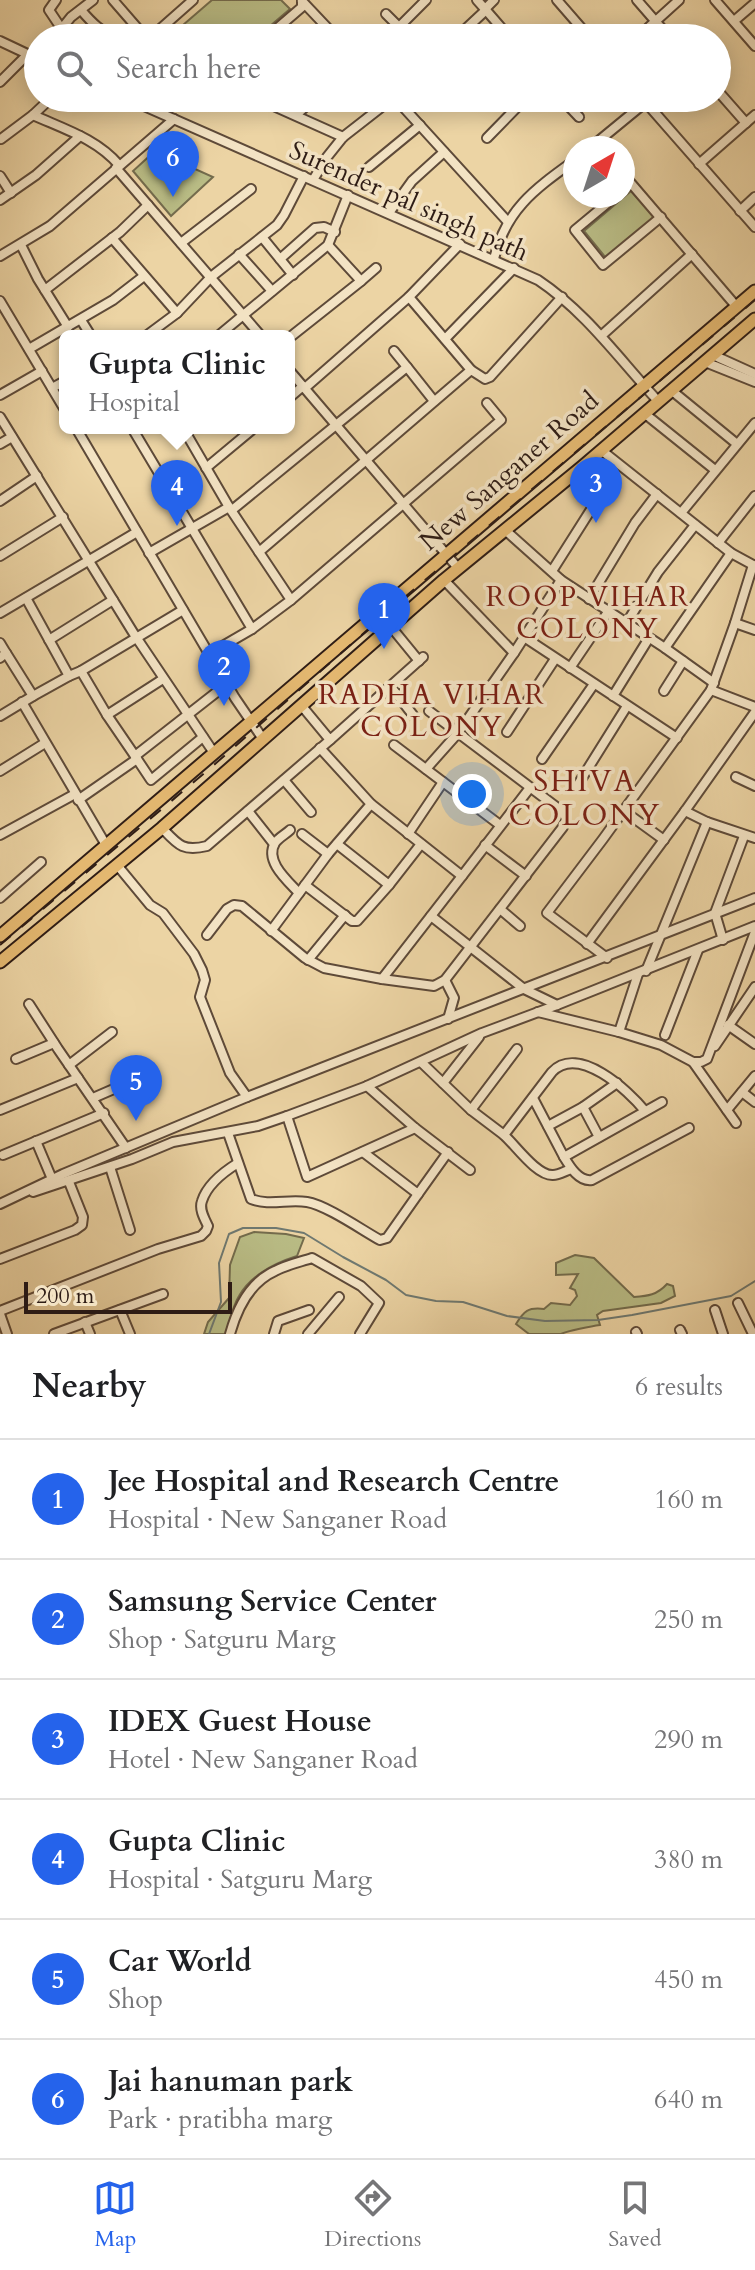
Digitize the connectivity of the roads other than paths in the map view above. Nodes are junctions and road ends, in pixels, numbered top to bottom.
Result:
1 (56, 0) edge
2 (93, 0) edge
3 (113, 0) edge
4 (176, 0) edge
5 (193, 0) edge
6 (426, 0) edge
7 (477, 0) edge
8 (494, 0) edge
9 (557, 0) edge
10 (637, 0) edge
11 (679, 0) edge
12 (715, 0) edge
13 (302, 1) edge
14 (755, 3) edge
15 (183, 9) junction
16 (81, 10) junction
17 (485, 10) junction
18 (386, 14) dead end
19 (734, 21) junction
20 (655, 22) junction
21 (58, 24) edge
22 (65, 24) edge
23 (92, 24) edge
24 (135, 24) edge
25 (165, 24) edge
26 (282, 24) edge
27 (324, 24) edge
28 (396, 24) edge
29 (402, 24) edge
30 (470, 24) edge
31 (498, 24) edge
32 (578, 24) edge
33 (653, 24) edge
34 (0, 41) edge
35 (755, 46) edge
36 (24, 53) edge
37 (24, 58) edge
38 (0, 82) edge
39 (731, 106) edge
40 (36, 112) edge
41 (158, 112) edge
42 (290, 112) edge
43 (299, 112) edge
44 (376, 112) edge
45 (407, 112) edge
46 (512, 112) edge
47 (574, 112) edge
48 (631, 112) edge
49 (654, 112) edge
50 (33, 115) junction
51 (296, 115) junction
52 (755, 115) edge
53 (579, 117) dead end
54 (174, 119) junction
55 (746, 123) junction
56 (420, 125) junction
57 (80, 136) junction
58 (606, 136) edge
59 (343, 137) junction
60 (487, 138) dead end
61 (0, 139) edge
62 (444, 152) junction
63 (699, 164) junction
64 (118, 167) junction
65 (369, 167) dead end
66 (563, 169) edge
67 (0, 176) edge
68 (304, 176) junction
69 (313, 180) junction
70 (635, 188) edge
71 (251, 189) dead end
72 (11, 193) junction
73 (348, 195) junction
74 (755, 197) edge
75 (0, 200) edge
76 (148, 205) junction
77 (602, 208) edge
78 (740, 211) junction
79 (389, 213) junction
80 (661, 217) junction
81 (508, 222) junction
82 (755, 227) edge
83 (335, 232) junction
84 (262, 237) junction
85 (112, 238) junction
86 (181, 243) junction
87 (460, 244) junction
88 (21, 245) junction
89 (328, 245) junction
90 (239, 254) junction
91 (692, 254) junction
92 (0, 256) edge
93 (280, 259) junction
94 (494, 259) junction
95 (376, 268) dead end
96 (514, 268) junction
97 (293, 275) junction
98 (144, 276) junction
99 (211, 277) junction
100 (361, 281) junction
101 (45, 290) junction
102 (272, 291) junction
103 (755, 291) edge
104 (409, 297) junction
105 (562, 297) junction
106 (0, 301) edge
107 (736, 306) junction
108 (177, 313) junction
109 (243, 315) junction
110 (755, 319) edge
111 (81, 320) junction
112 (68, 327) junction
113 (63, 330) edge
114 (87, 330) edge
115 (154, 330) edge
116 (225, 330) edge
117 (256, 330) edge
118 (59, 332) edge
119 (295, 333) edge
120 (601, 336) junction
121 (445, 339) junction
122 (29, 349) junction
123 (394, 351) dead end
124 (709, 359) junction
125 (407, 367) junction
126 (471, 370) junction
127 (42, 371) junction
128 (755, 374) edge
129 (295, 377) edge
130 (755, 382) edge
131 (59, 384) edge
132 (644, 385) junction
133 (304, 387) junction
134 (52, 388) junction
135 (671, 390) junction
136 (295, 394) edge
137 (0, 395) edge
138 (59, 400) edge
139 (434, 401) junction
140 (658, 401) junction
141 (487, 403) dead end
142 (644, 413) junction
143 (0, 417) edge
144 (335, 424) junction
145 (753, 428) edge
146 (80, 434) edge
147 (136, 434) edge
148 (186, 434) edge
149 (247, 434) edge
150 (12, 437) junction
151 (0, 444) edge
152 (737, 444) junction
153 (601, 450) junction
154 (365, 461) junction
155 (206, 468) junction
156 (715, 470) junction
157 (37, 476) junction
158 (657, 494) junction
159 (755, 496) edge
160 (597, 500) dead end
161 (0, 501) edge
162 (403, 504) junction
163 (230, 508) junction
164 (681, 513) junction
165 (63, 517) junction
166 (695, 525) junction
167 (192, 527) junction
168 (505, 530) junction
169 (137, 532) junction
170 (718, 543) junction
171 (259, 552) junction
172 (149, 553) junction
173 (731, 553) junction
174 (446, 554) junction
175 (0, 556) edge
176 (89, 560) junction
177 (754, 566) edge
178 (458, 568) junction
179 (552, 571) junction
180 (444, 580) junction
181 (561, 580) junction
182 (26, 598) junction
183 (589, 599) junction
184 (113, 600) junction
185 (291, 600) junction
186 (183, 610) junction
187 (608, 612) junction
188 (0, 613) edge
189 (735, 623) junction
190 (626, 624) junction
191 (392, 628) junction
192 (252, 629) junction
193 (755, 630) edge
194 (524, 637) junction
195 (649, 638) junction
196 (137, 639) junction
197 (49, 640) junction
198 (0, 643) edge
199 (665, 648) junction
200 (514, 653) junction
201 (209, 654) junction
202 (3, 656) edge
203 (555, 659) junction
204 (683, 661) junction
205 (570, 668) junction
206 (81, 671) junction
207 (69, 676) junction
208 (163, 679) junction
209 (227, 684) junction
210 (594, 684) junction
211 (391, 687) junction
212 (712, 687) junction
213 (664, 691) dead end
214 (33, 696) junction
215 (613, 696) junction
216 (22, 702) junction
217 (301, 705) junction
218 (627, 706) junction
219 (755, 709) edge
220 (429, 711) dead end
221 (107, 715) junction
222 (186, 715) junction
223 (413, 715) dead end
224 (0, 716) edge
225 (250, 721) junction
226 (507, 732) dead end
227 (458, 733) junction
228 (203, 737) junction
229 (677, 738) junction
230 (263, 739) junction
231 (330, 740) junction
232 (45, 743) junction
233 (394, 745) dead end
234 (320, 748) junction
235 (214, 753) junction
236 (136, 757) junction
237 (542, 759) dead end
238 (426, 769) junction
239 (0, 771) edge
240 (736, 777) dead end
241 (151, 780) junction
242 (284, 780) junction
243 (443, 782) junction
244 (577, 786) dead end
245 (755, 786) edge
246 (529, 789) junction
247 (163, 796) junction
248 (77, 797) junction
249 (371, 804) junction
250 (248, 811) junction
251 (624, 811) junction
252 (685, 811) junction
253 (311, 812) dead end
254 (707, 822) junction
255 (500, 825) junction
256 (162, 828) junction
257 (290, 830) dead end
258 (302, 834) dead end
259 (408, 834) junction
260 (0, 835) edge
261 (744, 836) junction
262 (755, 838) edge
263 (664, 840) junction
264 (274, 844) junction
265 (337, 844) junction
266 (421, 844) junction
267 (106, 845) junction
268 (485, 845) junction
269 (328, 854) junction
270 (41, 862) dead end
271 (117, 865) junction
272 (462, 876) junction
273 (526, 876) junction
274 (305, 885) junction
275 (389, 885) junction
276 (299, 893) junction
277 (0, 898) edge
278 (755, 898) edge
279 (500, 909) junction
280 (715, 913) junction
281 (345, 915) junction
282 (431, 916) junction
283 (520, 926) dead end
284 (755, 929) edge
285 (271, 931) junction
286 (662, 934) junction
287 (207, 935) dead end
288 (0, 936) edge
289 (723, 940) junction
290 (587, 944) junction
291 (471, 947) junction
292 (698, 950) junction
293 (607, 958) junction
294 (308, 960) junction
295 (0, 962) edge
296 (642, 972) junction
297 (382, 979) junction
298 (445, 980) junction
299 (755, 987) edge
300 (524, 989) junction
301 (29, 1004) dead end
302 (557, 1005) junction
303 (537, 1012) junction
304 (448, 1019) junction
305 (728, 1025) junction
306 (112, 1032) dead end
307 (619, 1032) junction
308 (482, 1033) junction
309 (665, 1035) dead end
310 (54, 1043) junction
311 (755, 1044) edge
312 (517, 1049) dead end
313 (710, 1055) junction
314 (16, 1059) dead end
315 (421, 1062) junction
316 (693, 1062) junction
317 (69, 1065) junction
318 (755, 1076) edge
319 (78, 1078) junction
320 (139, 1078) dead end
321 (443, 1083) junction
322 (617, 1083) junction
323 (367, 1086) junction
324 (742, 1092) junction
325 (247, 1097) junction
326 (93, 1098) junction
327 (533, 1098) junction
328 (662, 1102) dead end
329 (755, 1102) edge
330 (583, 1107) junction
331 (0, 1110) edge
332 (471, 1110) junction
333 (727, 1110) junction
334 (645, 1111) junction
335 (104, 1113) junction
336 (287, 1116) junction
337 (736, 1123) dead end
338 (548, 1126) junction
339 (415, 1128) junction
340 (689, 1128) dead end
341 (228, 1133) junction
342 (504, 1135) junction
343 (599, 1137) junction
344 (36, 1141) junction
345 (126, 1148) junction
346 (363, 1152) junction
347 (448, 1152) junction
348 (3, 1155) dead end
349 (564, 1157) junction
350 (238, 1163) junction
351 (110, 1167) junction
352 (571, 1169) junction
353 (470, 1170) dead end
354 (52, 1179) junction
355 (69, 1182) junction
356 (418, 1194) junction
357 (17, 1196) junction
358 (0, 1204) edge
359 (130, 1230) dead end
360 (0, 1259) edge
361 (163, 1294) dead end
362 (339, 1297) dead end
363 (738, 1303) dead end
364 (120, 1310) junction
365 (309, 1310) dead end
366 (715, 1310) dead end
367 (0, 1313) edge
368 (85, 1322) junction
369 (752, 1328) edge
370 (7, 1334) edge
371 (54, 1334) edge
372 (90, 1334) edge
373 (130, 1334) edge
374 (230, 1334) edge
375 (274, 1334) edge
376 (308, 1334) edge
377 (360, 1334) edge
378 (723, 1334) edge

1 - 21 street
2 - 16 street
3 - 24 street
4 - 15 street
5 - 15 street
6 - 29 street
7 - 17 street
8 - 17 street
9 - 32 street
10 - 20 street
11 - 20 street
12 - 19 street
13 - 26 street
13 - 27 street
14 - 19 street
15 - 25 street
16 - 22 street
16 - 23 street
17 - 30 street
17 - 31 street
18 - 28 street
19 - 35 street
20 - 33 street
34 - 36 street
37 - 38 street
39 - 55 street
40 - 50 street
41 - 54 street, Surender pal singh path
42 - 51 street
43 - 51 street
44 - 59 street
45 - 56 street
46 - 60 street
47 - 53 street
48 - 58 street
49 - 63 street
50 - 57 street
50 - 61 street
51 - 59 street
52 - 55 street
54 - 64 street
54 - 68 street, Surender pal singh path
55 - 63 street
56 - 62 street
56 - 65 street
57 - 64 street
57 - 72 street
59 - 69 street
62 - 79 street
62 - 81 street
63 - 78 street
64 - 76 street
64 - 88 street
66 - 81 street
67 - 72 street
68 - 69 street, Surender pal singh path
68 - 84 street
69 - 73 street, Surender pal singh path
70 - 80 street
71 - 86 street
72 - 75 street
73 - 79 street, Surender pal singh path
73 - 83 street
74 - 78 street
76 - 85 street
76 - 86 street
77 - 80 street
78 - 82 street
79 - 87 street, Surender pal singh path
80 - 91 street
81 - 94 street
83 - 89 street
83 - 93 street
84 - 90 street
84 - 93 street
85 - 98 street
85 - 101 street
86 - 99 street
87 - 94 street, Surender pal singh path
87 - 104 street
88 - 92 street
88 - 101 street
89 - 97 street
89 - 100 street
90 - 99 street
90 - 102 street
91 - 107 street
91 - 120 street
93 - 97 street
94 - 96 street, Surender pal singh path
95 - 100 street
96 - 105 street, Surender pal singh path
96 - 121 street
97 - 102 street
98 - 108 street
98 - 111 street
99 - 108 street
99 - 109 street
100 - 119 street
101 - 112 street
102 - 109 street
103 - 107 main road, New Sanganer Road
104 - 121 street
104 - 133 street
105 - 120 street, Surender pal singh path
105 - 126 street
106 - 122 street
107 - 132 main road, New Sanganer Road
108 - 115 street
109 - 116 street
109 - 117 street
110 - 124 main road, New Sanganer Road
111 - 112 street
111 - 114 street
112 - 113 street
118 - 122 street
120 - 132 street, Surender pal singh path
121 - 126 street
122 - 127 street
123 - 125 street
124 - 128 street
124 - 130 street
124 - 135 main road, New Sanganer Road
125 - 139 street
125 - 144 street
126 - 139 street
127 - 134 street
127 - 137 street
129 - 133 street
131 - 134 street
132 - 140 street, Surender pal singh path
132 - 174 main road, New Sanganer Road
133 - 136 street
133 - 144 street
134 - 138 street
135 - 140 main road, New Sanganer Road
135 - 152 street
139 - 154 street
140 - 142 main road, New Sanganer Road
141 - 162 street
142 - 153 main road, New Sanganer Road
142 - 156 street
143 - 150 street
144 - 154 street
144 - 163 street
145 - 152 street
146 - 169 street
147 - 167 street
148 - 155 street
149 - 155 street
150 - 151 street
150 - 157 street
152 - 156 street
153 - 158 street
153 - 168 main road, New Sanganer Road
154 - 162 street
154 - 171 street
155 - 163 street
156 - 164 street
157 - 161 street
157 - 165 street
158 - 164 street
158 - 183 street
159 - 170 street
160 - 179 street
162 - 174 street
162 - 185 street
163 - 167 street
163 - 171 street
164 - 166 street
165 - 175 street
165 - 176 street
166 - 170 street
166 - 190 street
167 - 172 street
167 - 192 street
168 - 178 main road, New Sanganer Road
168 - 179 street
169 - 172 street
169 - 176 street
170 - 173 street
171 - 185 street
172 - 186 street
173 - 177 street
173 - 199 street
174 - 178 street
174 - 225 main road, New Sanganer Road
176 - 182 street
176 - 184 street
177 - 189 street
178 - 180 main road, New Sanganer Road
179 - 181 street
180 - 191 main road, New Sanganer Road
180 - 200 street
181 - 183 street
181 - 194 street
182 - 188 street
182 - 197 street
183 - 187 street
184 - 196 street
184 - 197 street
185 - 192 street
186 - 196 street
186 - 201 street
187 - 190 street
187 - 205 street
189 - 193 street
189 - 212 street
190 - 195 street
191 - 211 street
191 - 217 main road, New Sanganer Road
192 - 201 street
194 - 200 street
194 - 203 street
195 - 199 street
195 - 215 street
196 - 206 street
196 - 208 street
197 - 207 street
198 - 202 street
199 - 204 street
200 - 227 street
201 - 209 street
202 - 214 street
203 - 205 street
203 - 226 street
204 - 212 street
204 - 213 street
205 - 210 street
206 - 207 street
206 - 221 street
207 - 214 street
208 - 221 street
208 - 222 street
209 - 222 street
209 - 225 street
210 - 215 street
210 - 237 street
211 - 223 street
211 - 231 street
212 - 219 street
212 - 229 street
214 - 216 street
215 - 218 street
216 - 224 street
216 - 232 street
217 - 230 main road, New Sanganer Road
217 - 231 street
218 - 229 street
218 - 244 street
219 - 252 street
220 - 227 street
221 - 236 street
222 - 228 street
222 - 236 street
225 - 230 street
225 - 235 main road, New Sanganer Road
227 - 238 street
227 - 246 street
228 - 235 street
228 - 241 street
229 - 251 street
230 - 256 main road, New Sanganer Road
231 - 234 street
232 - 239 street
232 - 248 street
233 - 238 street
234 - 242 street
234 - 249 street
235 - 247 main road, New Sanganer Road
236 - 241 street
236 - 248 street
238 - 243 street
240 - 245 street
241 - 247 street
242 - 250 street
242 - 253 street
243 - 255 street
243 - 259 street
246 - 255 street
246 - 273 street
247 - 267 main road, New Sanganer Road
248 - 260 street
248 - 267 street
249 - 259 street
249 - 265 street
250 - 256 street
250 - 264 street
251 - 263 street
251 - 290 street
252 - 254 street
252 - 263 street
254 - 261 street
254 - 286 street
255 - 268 street
256 - 271 main road, New Sanganer Road
257 - 264 street
258 - 269 street
259 - 266 street
261 - 262 street
261 - 280 street
263 - 290 street
264 - 276 street
265 - 269 street
265 - 275 street
266 - 272 street
266 - 275 street
267 - 288 main road, New Sanganer Road
268 - 272 street
268 - 273 street
269 - 274 street
270 - 277 street
271 - 295 main road, New Sanganer Road
271 - 325 street
272 - 282 street
273 - 279 street
274 - 276 street
274 - 281 street
275 - 281 street
276 - 285 street
278 - 280 street
279 - 283 street
279 - 291 street
280 - 286 street
280 - 289 street
281 - 294 street
282 - 291 street
282 - 297 street
284 - 289 street
284 - 313 street
285 - 287 street
285 - 294 street
286 - 293 street
286 - 296 street
289 - 292 street
290 - 293 street
291 - 298 street
291 - 300 street
292 - 296 street
292 - 309 street
293 - 300 street
294 - 297 street
296 - 302 street
296 - 307 street
297 - 298 street
298 - 304 street
299 - 305 street
300 - 302 street
300 - 304 street
301 - 310 street
302 - 303 street
303 - 307 street
303 - 308 street
304 - 325 street
305 - 311 street
305 - 313 street
306 - 317 street
307 - 316 street
308 - 315 street
308 - 321 street
310 - 314 street
310 - 317 street
312 - 332 street
313 - 316 street
315 - 321 street
315 - 323 street
316 - 333 street
317 - 319 street
318 - 324 street
319 - 326 street
319 - 331 street
320 - 326 street
321 - 332 street
322 - 327 street
322 - 330 street
322 - 334 street
323 - 336 street
323 - 339 street
324 - 329 street
324 - 333 street
325 - 345 street
326 - 335 street
327 - 338 street
327 - 342 street
328 - 334 street
330 - 338 street
330 - 343 street
332 - 342 street
333 - 337 street
334 - 343 street
335 - 344 street
335 - 345 street
336 - 341 street
336 - 346 street
338 - 349 street
339 - 346 street
339 - 347 street
340 - 352 street
341 - 350 street
341 - 351 street
342 - 352 street
343 - 349 street
344 - 348 street
344 - 354 street
345 - 354 street
346 - 356 street
347 - 353 street
347 - 356 street
349 - 352 street
350 - 356 street
350 - 367 street
351 - 355 street
351 - 359 street
354 - 357 street
355 - 357 street
355 - 360 street
357 - 358 street
361 - 364 street
362 - 376 street
363 - 369 street
364 - 368 street
364 - 373 street
365 - 375 street
366 - 378 street
367 - 370 street
368 - 371 street
368 - 372 street
374 - 377 street

